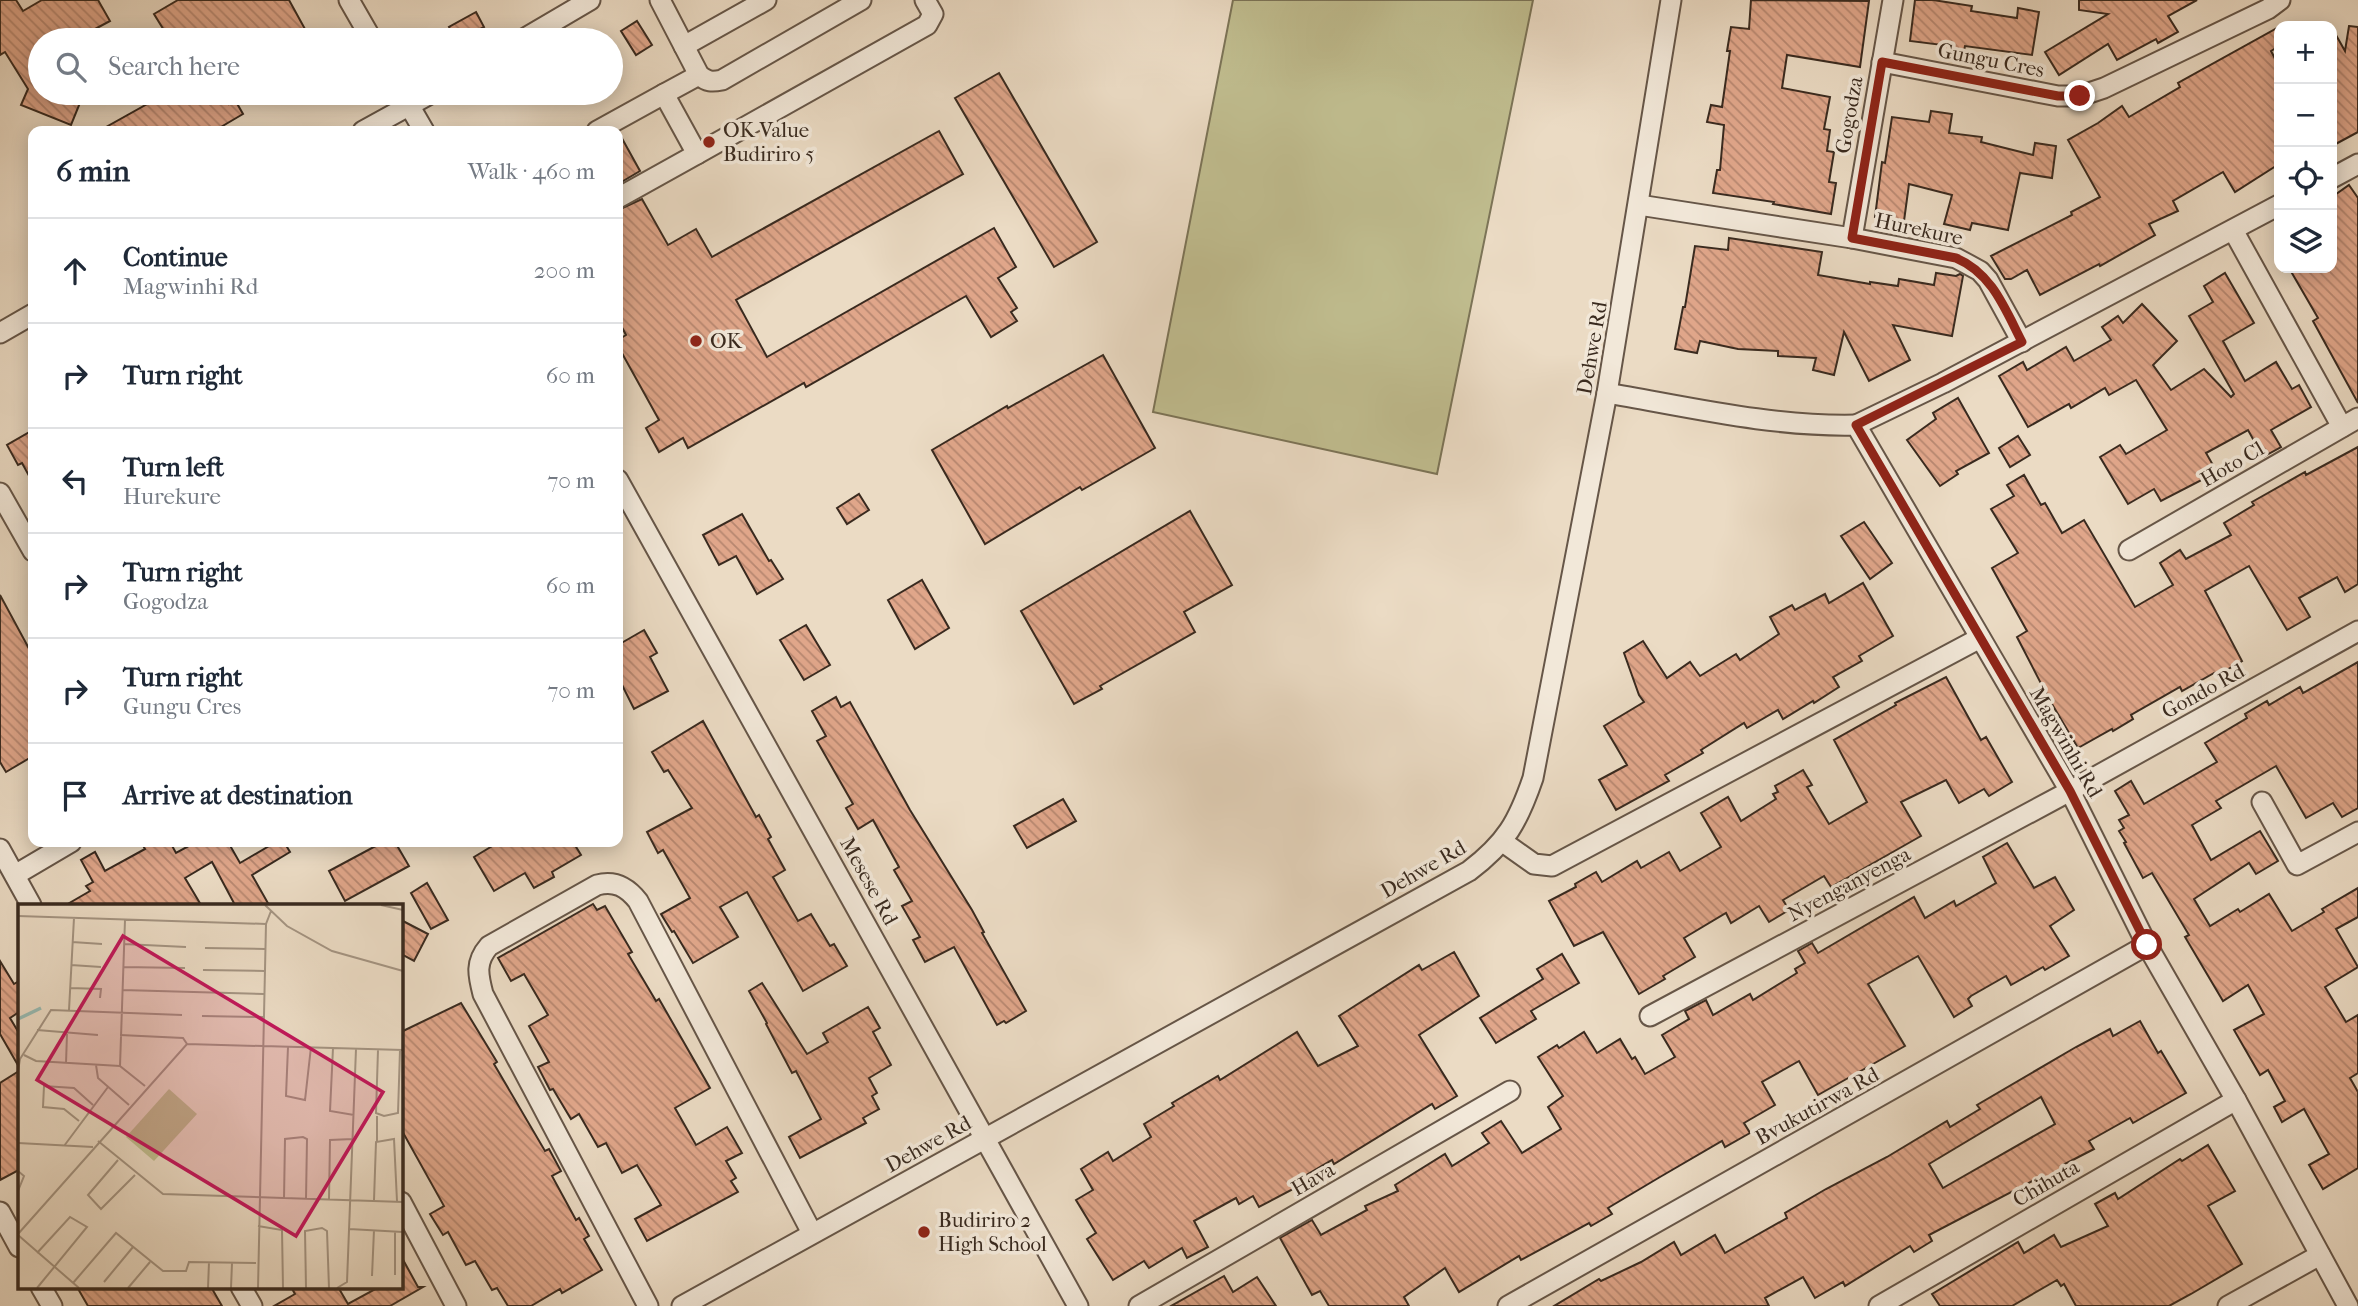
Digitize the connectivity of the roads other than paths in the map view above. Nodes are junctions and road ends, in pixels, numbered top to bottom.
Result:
1 (349, 0) edge
2 (590, 0) edge
3 (660, 0) edge
4 (766, 0) edge
5 (861, 0) edge
6 (925, 0) edge
7 (1671, 0) edge
8 (1893, 0) edge
9 (2280, 0) edge
10 (365, 28) edge
11 (542, 28) edge
12 (684, 46) junction
13 (1882, 62) junction
14 (699, 75) junction
15 (664, 94) junction
16 (398, 105) edge
17 (409, 105) edge
18 (370, 126) edge
19 (421, 126) edge
20 (606, 126) edge
21 (697, 154) junction
22 (2358, 164) edge
23 (2337, 174) edge
24 (623, 195) edge
25 (1639, 205) junction
26 (2274, 208) edge
27 (2233, 230) junction
28 (1852, 238) junction
29 (28, 317) edge
30 (0, 333) edge
31 (2022, 342) junction
32 (1607, 393) junction
33 (2350, 422) edge
34 (1856, 425) junction
35 (623, 489) edge
36 (0, 493) edge
37 (28, 542) edge
38 (2129, 550) dead end
39 (2358, 631) edge
40 (1980, 638) junction
41 (2070, 791) junction
42 (2262, 802) dead end
43 (2358, 832) edge
44 (1503, 842) junction
45 (63, 847) edge
46 (0, 849) edge
47 (15, 875) junction
48 (30, 904) edge
49 (2147, 945) junction
50 (1650, 1016) dead end
51 (1510, 1091) dead end
52 (2236, 1100) junction
53 (986, 1138) junction
54 (402, 1204) edge
55 (0, 1212) edge
56 (812, 1233) junction
57 (18, 1245) edge
58 (2320, 1255) junction
59 (42, 1288) edge
60 (242, 1288) edge
61 (52, 1306) edge
62 (252, 1306) edge
63 (456, 1306) edge
64 (648, 1306) edge
65 (682, 1306) edge
66 (1078, 1306) edge
67 (1139, 1306) edge
68 (1508, 1306) edge
69 (1879, 1306) edge
70 (2228, 1306) edge
71 (2348, 1306) edge

1 - 10 street
2 - 11 street
3 - 12 street
4 - 12 street
5 - 14 street
6 - 21 street
7 - 25 street, Dehwe Rd
8 - 13 street, Gogodza
9 - 13 street, Gungu Cres
12 - 14 street
13 - 28 street, Gogodza
14 - 15 street
15 - 20 street
15 - 21 street
16 - 18 street
17 - 19 street
21 - 24 street
22 - 23 street
25 - 28 street, Hurekure
25 - 32 street, Dehwe Rd
26 - 27 street
27 - 31 street
27 - 33 street
28 - 31 street, Hurekure
29 - 30 street
31 - 34 street
32 - 34 street
32 - 44 street, Dehwe Rd
33 - 38 street, Hoto Cl
34 - 40 street, Magwinhi Rd
35 - 53 street, Mesese Rd
36 - 37 street
39 - 41 street, Gondo Rd
40 - 41 street, Magwinhi Rd
40 - 44 street
41 - 49 street, Magwinhi Rd
41 - 50 street, Nyenganyenga
42 - 43 street
44 - 53 street, Dehwe Rd
45 - 47 street
46 - 47 street
47 - 48 street
49 - 52 street, Magwinhi Rd
49 - 68 street, Bvukutirwa Rd
51 - 67 street, Hava
52 - 58 street, Magwinhi Rd
52 - 69 street, Chihuta
53 - 56 street, Dehwe Rd
53 - 66 street, Mesese Rd
54 - 63 street
55 - 57 street
56 - 64 street
56 - 65 street, Dehwe Rd
58 - 70 street
58 - 71 street, Magwinhi Rd
59 - 61 street
60 - 62 street

